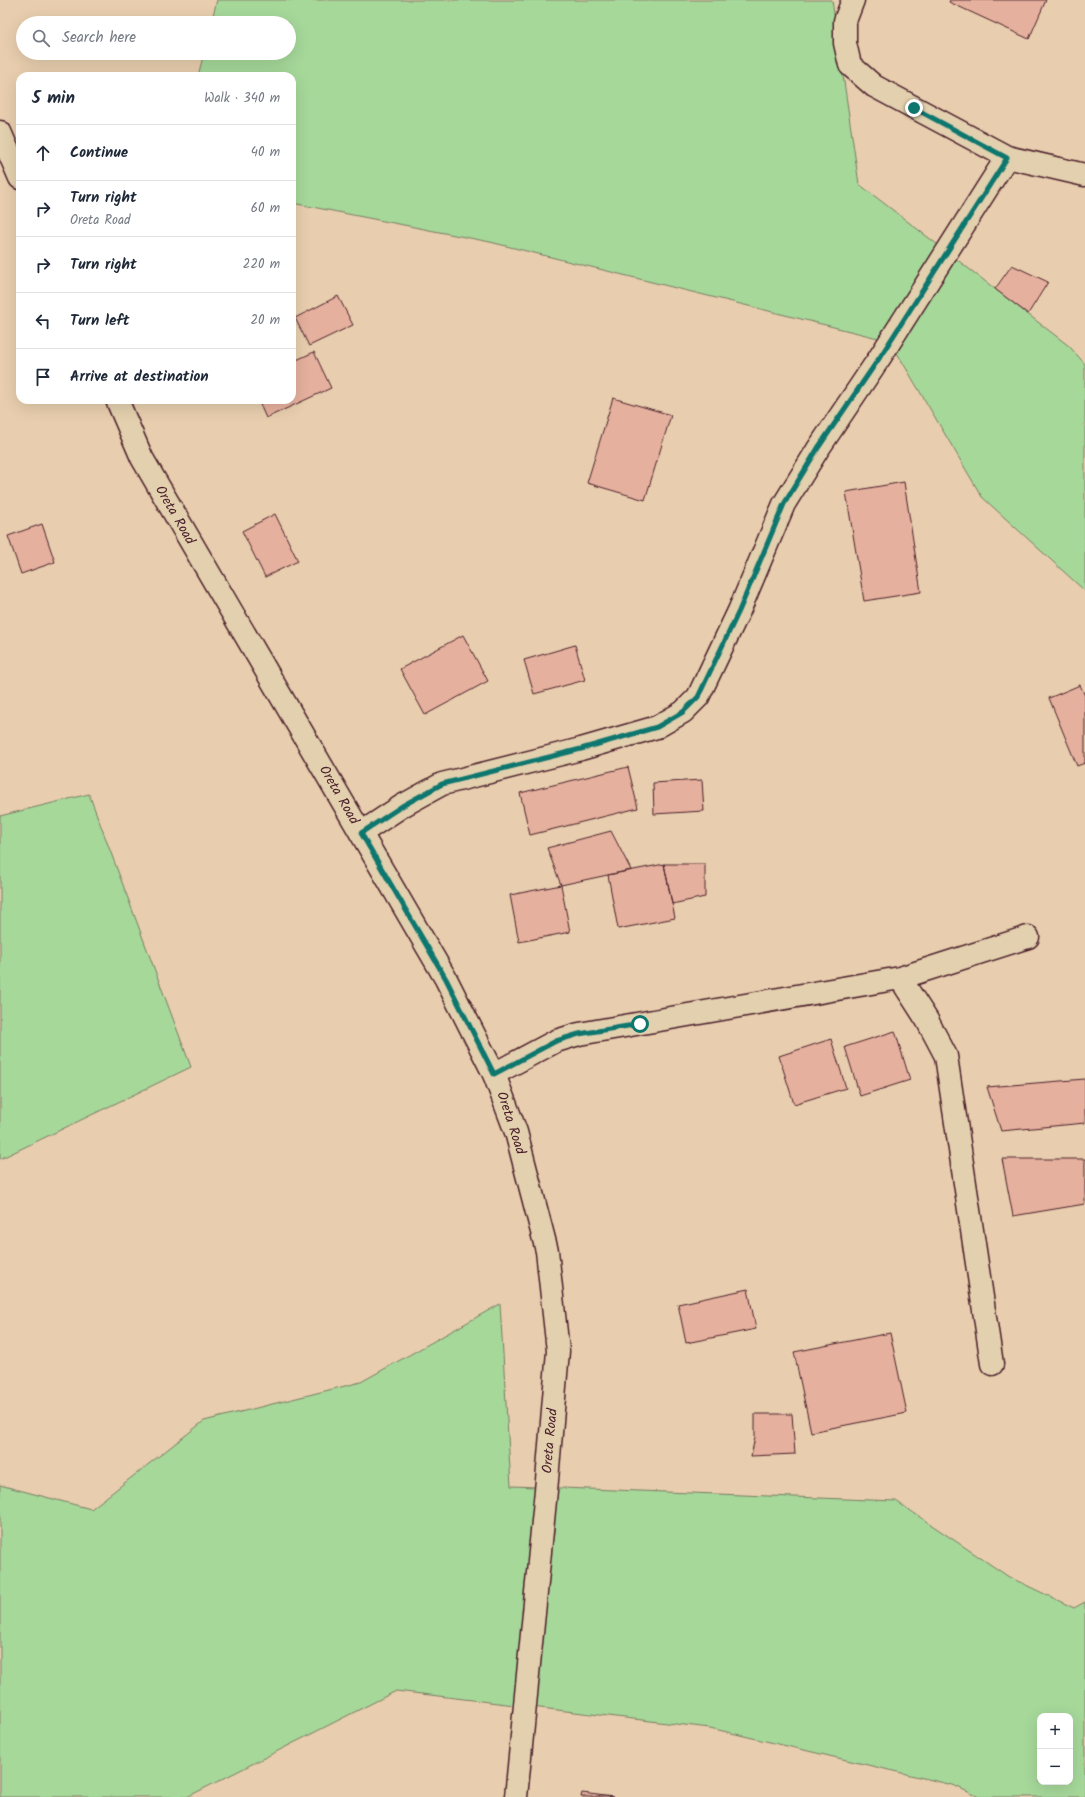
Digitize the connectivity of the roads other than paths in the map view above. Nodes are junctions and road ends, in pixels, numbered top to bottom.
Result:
1 (853, 0) edge
2 (0, 132) edge
3 (1007, 158) junction
4 (16, 169) edge
5 (1085, 175) edge
6 (119, 404) edge
7 (361, 833) junction
8 (1028, 937) dead end
9 (900, 978) junction
10 (494, 1074) junction
11 (992, 1364) dead end
12 (516, 1797) edge

1 - 3 street
2 - 4 street
3 - 5 street
3 - 7 street
6 - 7 street, Oreta Road
7 - 10 street, Oreta Road
8 - 9 street
9 - 10 street
9 - 11 street
10 - 12 street, Oreta Road

